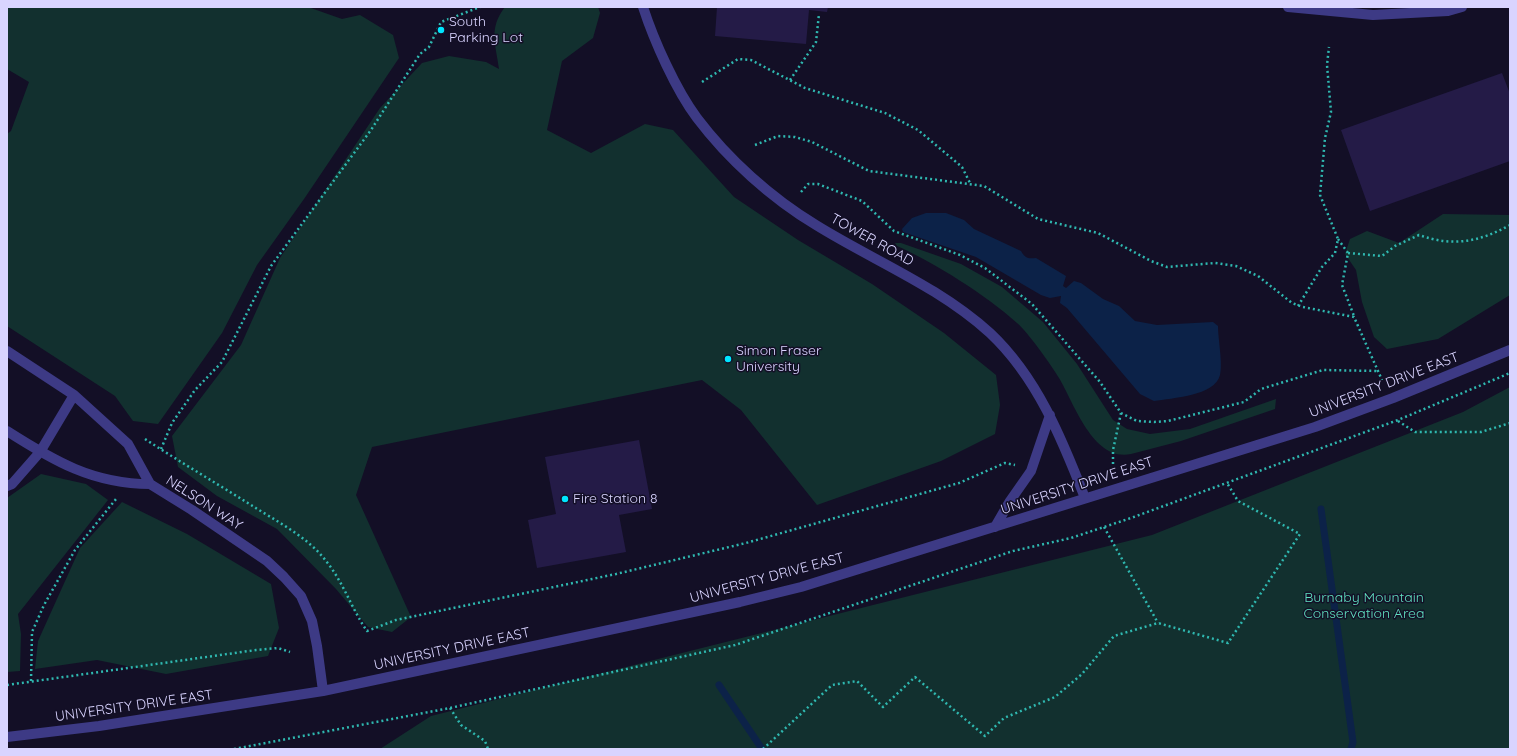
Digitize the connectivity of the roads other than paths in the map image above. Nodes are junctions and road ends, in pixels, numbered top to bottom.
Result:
1 (644, 7) edge
2 (1288, 7) edge
3 (1462, 7) edge
4 (1510, 350) edge
5 (7, 351) edge
6 (74, 395) junction
7 (1050, 415) junction
8 (7, 431) edge
9 (40, 452) junction
10 (150, 484) junction
11 (7, 486) edge
12 (1085, 498) junction
13 (995, 526) junction
14 (323, 691) junction
15 (7, 737) edge

1 - 7 street, TOWER ROAD
2 - 3 street
4 - 12 street, UNIVERSITY DRIVE EAST
5 - 6 street, NELSON WAY
6 - 9 street
6 - 10 street, NELSON WAY
7 - 12 street, TOWER ROAD
7 - 13 street
8 - 9 street
9 - 10 street
9 - 11 street
10 - 14 street, NELSON WAY
12 - 13 street, UNIVERSITY DRIVE EAST
13 - 14 street, UNIVERSITY DRIVE EAST
14 - 15 street, UNIVERSITY DRIVE EAST

